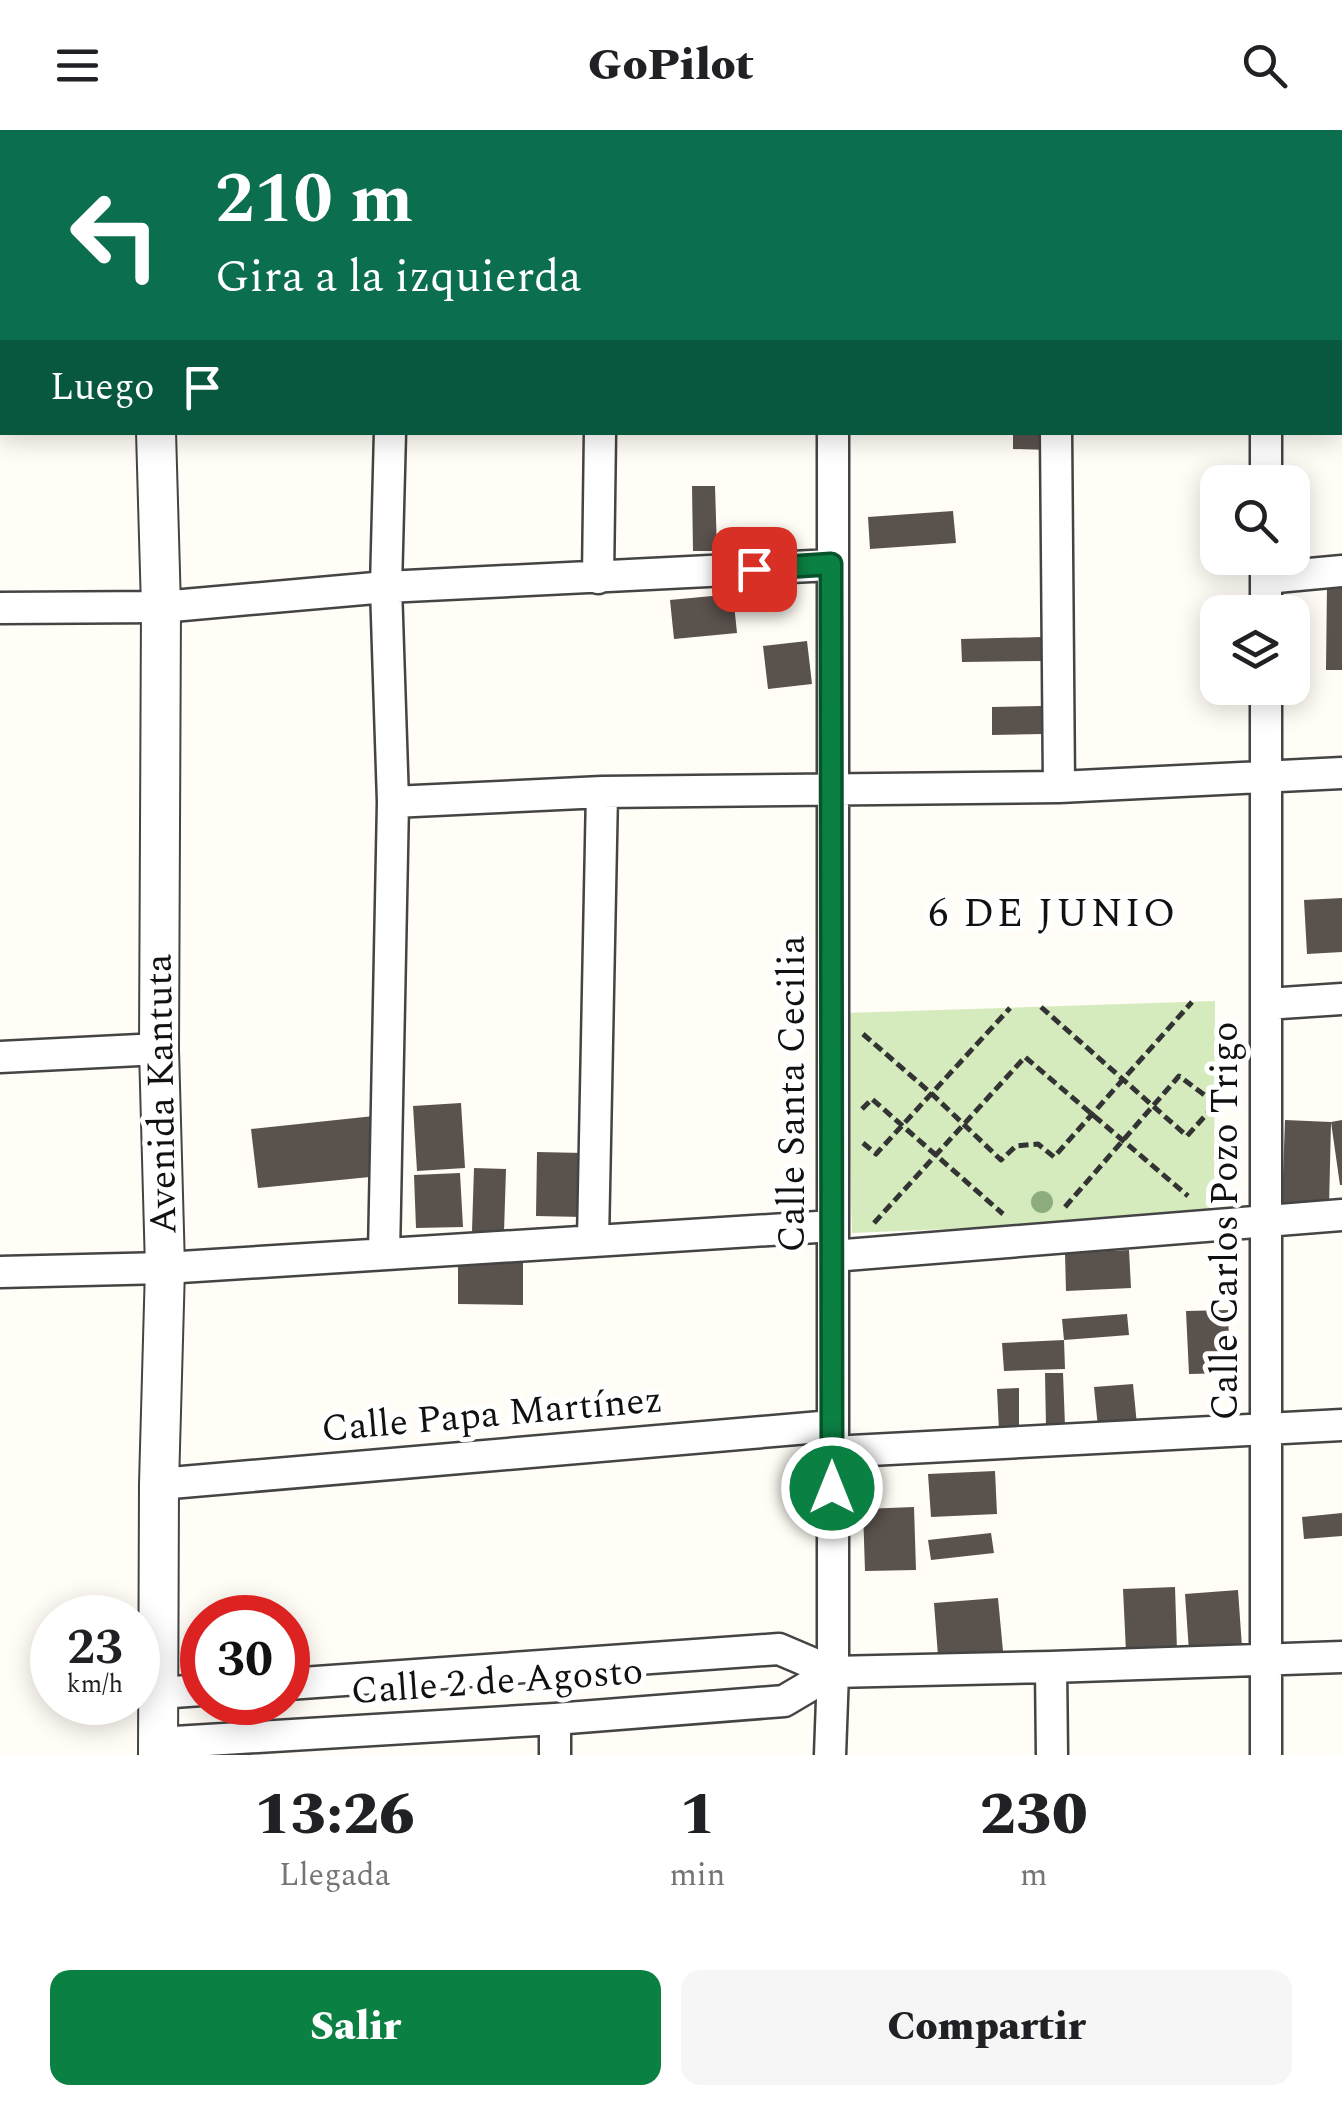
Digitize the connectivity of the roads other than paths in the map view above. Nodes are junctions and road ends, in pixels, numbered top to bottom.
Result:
1 (156, 435) edge
2 (390, 435) edge
3 (600, 435) edge
4 (833, 435) edge
5 (1056, 435) edge
6 (1266, 435) edge
7 (1266, 465) edge
8 (831, 564) junction
9 (1310, 570) edge
10 (1342, 572) edge
11 (598, 578) junction
12 (386, 587) junction
13 (161, 607) junction
14 (0, 608) edge
15 (1266, 705) edge
16 (1342, 773) edge
17 (1266, 777) junction
18 (1060, 786) junction
19 (832, 791) junction
20 (602, 792) junction
21 (393, 802) junction
22 (1342, 999) edge
23 (1266, 1004) junction
24 (159, 1049) junction
25 (0, 1057) edge
26 (1342, 1214) edge
27 (1266, 1220) junction
28 (593, 1240) junction
29 (833, 1242) junction
30 (384, 1254) junction
31 (165, 1268) junction
32 (0, 1272) edge
33 (1342, 1425) edge
34 (1266, 1429) junction
35 (832, 1439) junction
36 (158, 1484) junction
37 (159, 1595) edge
38 (1342, 1657) edge
39 (1266, 1661) junction
40 (1051, 1668) junction
41 (833, 1672) junction
42 (310, 1682) edge
43 (554, 1720) junction
44 (383, 1742) edge
45 (158, 1749) edge
46 (554, 1755) edge
47 (830, 1755) edge
48 (1052, 1755) edge
49 (1266, 1755) edge

1 - 13 street, Avenida Kantuta
2 - 12 street
3 - 11 street
4 - 8 street, Calle Santa Cecilia
5 - 18 street
6 - 7 street
8 - 11 street
8 - 19 street, Calle Santa Cecilia
9 - 10 street
11 - 12 street
12 - 13 street
12 - 21 street
13 - 14 street
13 - 24 street, Avenida Kantuta
15 - 17 street, Calle Carlos Pozo Trigo
16 - 17 street
17 - 18 street
17 - 23 street, Calle Carlos Pozo Trigo
18 - 19 street
19 - 20 street
19 - 29 street, Calle Santa Cecilia
20 - 21 street
20 - 28 street
21 - 30 street
22 - 23 street
23 - 27 street, Calle Carlos Pozo Trigo
24 - 25 street
24 - 31 street, Avenida Kantuta
26 - 27 street
27 - 29 street
27 - 34 street, Calle Carlos Pozo Trigo
28 - 29 street
28 - 30 street
29 - 35 street, Calle Santa Cecilia
30 - 31 street
31 - 32 street
31 - 36 street, Avenida Kantuta
33 - 34 street, Calle Papa Martínez
34 - 35 street, Calle Papa Martínez
34 - 39 street, Calle Carlos Pozo Trigo
35 - 36 street, Calle Papa Martínez
35 - 41 street, Calle Santa Cecilia
36 - 37 street, Avenida Kantuta
38 - 39 street, Calle 2 de Agosto
39 - 40 street, Calle 2 de Agosto
39 - 49 street, Calle Carlos Pozo Trigo
40 - 41 street, Calle 2 de Agosto
40 - 48 street
41 - 42 street, Calle 2 de Agosto
41 - 43 street, Calle 2 de Agosto
41 - 47 street, Calle Santa Cecilia
43 - 44 street, Calle 2 de Agosto
43 - 46 street
44 - 45 street, Calle 2 de Agosto

